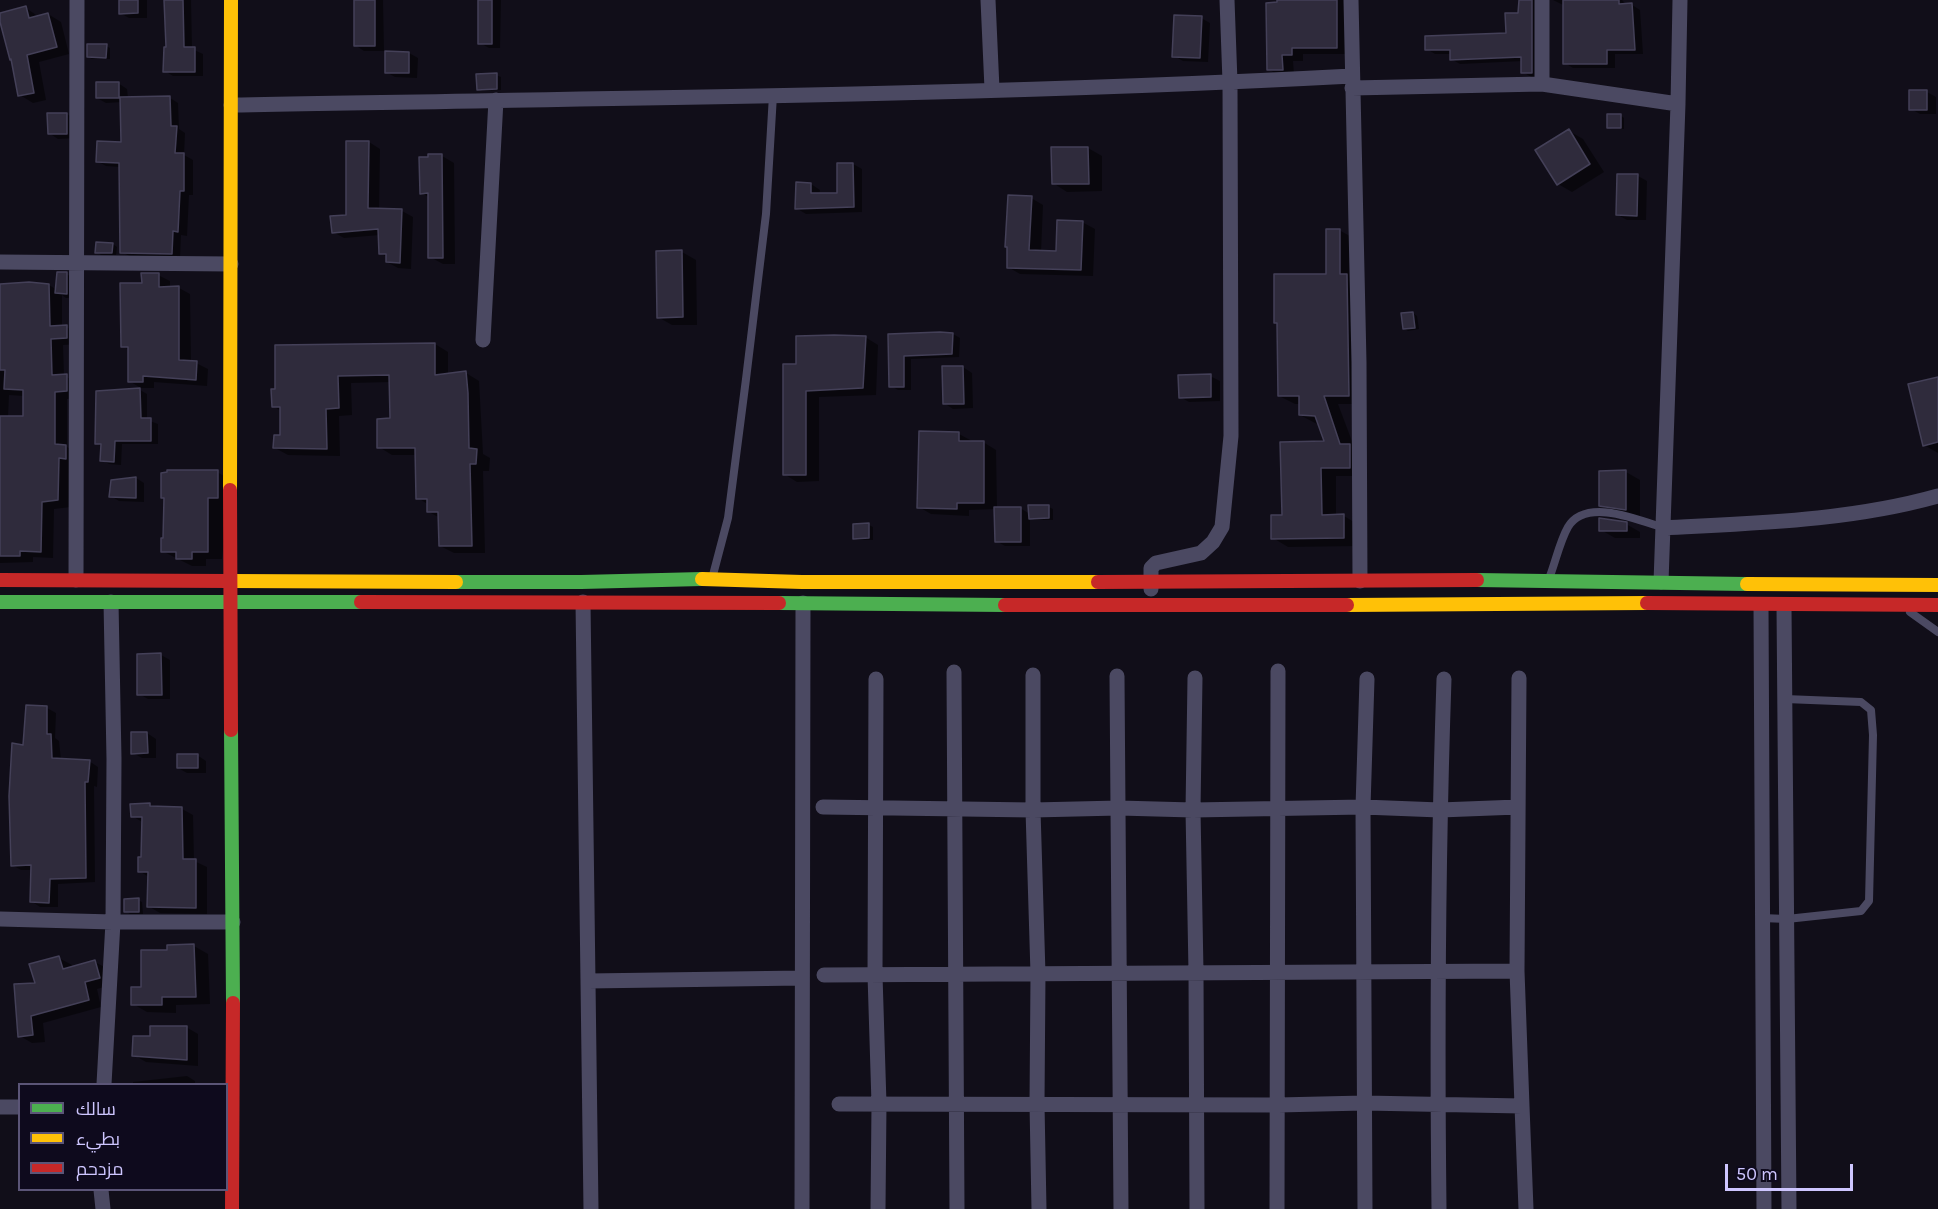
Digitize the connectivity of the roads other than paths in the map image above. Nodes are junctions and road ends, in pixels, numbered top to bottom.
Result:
1 (77, 0) edge
2 (231, 0) edge
3 (988, 0) edge
4 (1227, 0) edge
5 (1351, 0) edge
6 (1542, 0) edge
7 (1680, 0) edge
8 (1230, 82) junction
9 (1352, 82) junction
10 (1542, 84) junction
11 (992, 89) junction
12 (773, 95) junction
13 (496, 100) junction
14 (1678, 104) junction
15 (231, 105) junction
16 (0, 262) edge
17 (77, 262) junction
18 (231, 264) junction
19 (483, 340) dead end
20 (1938, 496) edge
21 (1664, 528) junction
22 (711, 579) junction
23 (0, 580) edge
24 (76, 580) junction
25 (1549, 580) junction
26 (1360, 581) junction
27 (230, 582) junction
28 (1150, 582) junction
29 (1661, 582) junction
30 (1938, 585) edge
31 (0, 602) edge
32 (111, 602) junction
33 (230, 602) junction
34 (583, 602) junction
35 (803, 603) junction
36 (1761, 605) junction
37 (1900, 605) junction
38 (1938, 605) edge
39 (1151, 606) junction
40 (1784, 606) junction
41 (1938, 632) edge
42 (954, 672) dead end
43 (1278, 672) dead end
44 (1033, 675) dead end
45 (1118, 676) dead end
46 (1195, 678) dead end
47 (1519, 678) dead end
48 (876, 679) dead end
49 (1367, 679) dead end
50 (1444, 679) dead end
51 (1785, 699) junction
52 (823, 807) dead end
53 (1363, 807) junction
54 (1518, 807) junction
55 (876, 808) junction
56 (1119, 808) junction
57 (1278, 808) junction
58 (953, 809) junction
59 (1033, 810) junction
60 (1193, 810) junction
61 (1440, 810) junction
62 (1762, 918) junction
63 (0, 919) edge
64 (1787, 919) junction
65 (113, 922) junction
66 (233, 922) junction
67 (1517, 971) junction
68 (1119, 972) junction
69 (1196, 972) junction
70 (1276, 973) junction
71 (1363, 973) junction
72 (1438, 973) junction
73 (1038, 974) junction
74 (824, 975) dead end
75 (875, 975) junction
76 (957, 975) junction
77 (802, 978) junction
78 (588, 981) junction
79 (104, 1083) edge
80 (1364, 1103) junction
81 (839, 1104) dead end
82 (879, 1104) junction
83 (957, 1104) junction
84 (1037, 1104) junction
85 (1121, 1104) junction
86 (1438, 1104) junction
87 (1197, 1105) junction
88 (1278, 1105) junction
89 (1522, 1106) junction
90 (0, 1107) edge
91 (18, 1107) edge
92 (101, 1191) edge
93 (103, 1209) edge
94 (232, 1209) edge
95 (591, 1209) edge
96 (802, 1209) edge
97 (878, 1209) edge
98 (957, 1209) edge
99 (1039, 1209) edge
100 (1120, 1209) edge
101 (1197, 1209) edge
102 (1277, 1209) edge
103 (1365, 1209) edge
104 (1439, 1209) edge
105 (1526, 1209) edge
106 (1764, 1209) edge
107 (1789, 1209) edge

1 - 17 street
2 - 15 main road
3 - 11 street
4 - 8 street
5 - 9 street
6 - 10 street
7 - 14 street
8 - 9 street
8 - 11 street
8 - 28 street
9 - 10 street
9 - 26 street
10 - 14 street
11 - 12 street
12 - 13 street
12 - 22 lane
13 - 15 street
13 - 19 street
14 - 21 street
15 - 18 main road
16 - 17 street
17 - 18 street
17 - 24 street
18 - 27 main road
20 - 21 street
21 - 25 lane
21 - 29 street
22 - 27 main road
22 - 28 main road
23 - 24 main road
24 - 27 main road
25 - 26 main road
25 - 29 main road
26 - 28 main road
27 - 33 main road
28 - 39 street
29 - 30 main road
31 - 32 main road
32 - 33 main road
32 - 65 street
33 - 34 main road
33 - 66 main road
34 - 35 main road
34 - 78 street
35 - 39 main road
35 - 77 street
36 - 39 main road
36 - 40 main road
36 - 62 street
37 - 38 main road
37 - 40 main road
37 - 41 lane
40 - 51 street
42 - 58 street
43 - 57 street
44 - 59 street
45 - 56 street
46 - 60 street
47 - 54 street
48 - 55 street
49 - 53 street
50 - 61 street
51 - 64 street
51 - 64 lane
52 - 55 street
53 - 57 street
53 - 61 street
53 - 71 street
54 - 61 street
54 - 67 street
55 - 58 street
55 - 75 street
56 - 59 street
56 - 60 street
56 - 68 street
57 - 60 street
57 - 70 street
58 - 59 street
58 - 76 street
59 - 73 street
60 - 69 street
61 - 72 street
62 - 64 lane
62 - 106 street
63 - 65 street
64 - 107 street
65 - 66 street
65 - 79 street
66 - 94 main road
67 - 72 street
67 - 89 street
68 - 69 street
68 - 73 street
68 - 85 street
69 - 70 street
69 - 87 street
70 - 71 street
70 - 88 street
71 - 72 street
71 - 80 street
72 - 86 street
73 - 76 street
73 - 84 street
74 - 75 street
75 - 76 street
75 - 82 street
76 - 83 street
77 - 78 street
77 - 96 street
78 - 95 street
80 - 86 street
80 - 88 street
80 - 103 street
81 - 82 street
82 - 83 street
82 - 97 street
83 - 84 street
83 - 98 street
84 - 85 street
84 - 99 street
85 - 87 street
85 - 100 street
86 - 89 street
86 - 104 street
87 - 88 street
87 - 101 street
88 - 102 street
89 - 105 street
90 - 91 street
92 - 93 street

